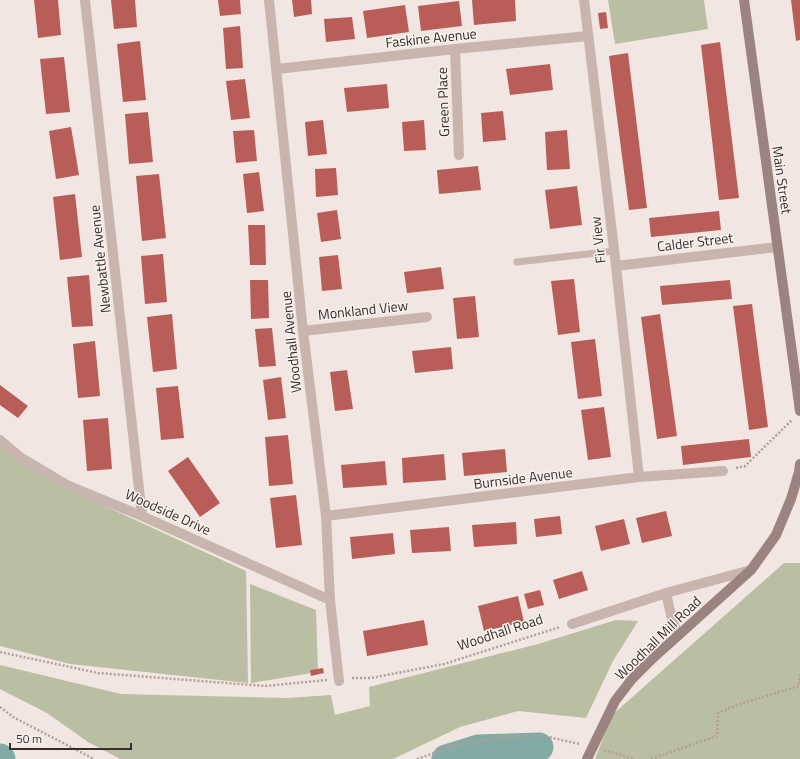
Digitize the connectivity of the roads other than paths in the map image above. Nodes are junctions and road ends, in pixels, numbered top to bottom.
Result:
1 (85, 0) edge
2 (269, 0) edge
3 (584, 0) edge
4 (744, 0) edge
5 (588, 36) junction
6 (455, 49) junction
7 (277, 69) junction
8 (459, 155) dead end
9 (777, 247) junction
10 (614, 251) junction
11 (517, 262) dead end
12 (616, 266) junction
13 (427, 317) dead end
14 (303, 331) junction
15 (797, 414) edge
16 (0, 440) edge
17 (800, 464) edge
18 (724, 471) road end
19 (639, 477) junction
20 (142, 516) junction
21 (326, 516) junction
22 (751, 570) junction
23 (666, 594) junction
24 (330, 600) junction
25 (572, 624) road end
26 (678, 636) junction
27 (339, 681) road end
28 (587, 759) edge

1 - 20 street, Newbattle Avenue
2 - 7 street, Woodhall Avenue
3 - 5 street, Fir View
4 - 9 main road, Main Street
5 - 6 street, Faskine Avenue
5 - 10 street, Fir View
6 - 7 street, Faskine Avenue
6 - 8 street, Green Place
7 - 14 street, Woodhall Avenue
9 - 12 street, Calder Street
9 - 15 main road, Main Street
10 - 11 lane
10 - 12 street, Fir View
12 - 19 street, Fir View
13 - 14 street, Monkland View
14 - 21 street, Woodhall Avenue
16 - 20 street, Woodside Drive
17 - 22 main road
18 - 19 street, Burnside Avenue
19 - 21 street, Burnside Avenue
20 - 24 street, Woodside Drive
21 - 24 street, Woodhall Avenue
22 - 23 street
22 - 26 main road, Woodhall Mill Road
23 - 25 street
23 - 26 street
24 - 27 street, Woodhall Avenue
26 - 28 main road, Woodhall Mill Road

